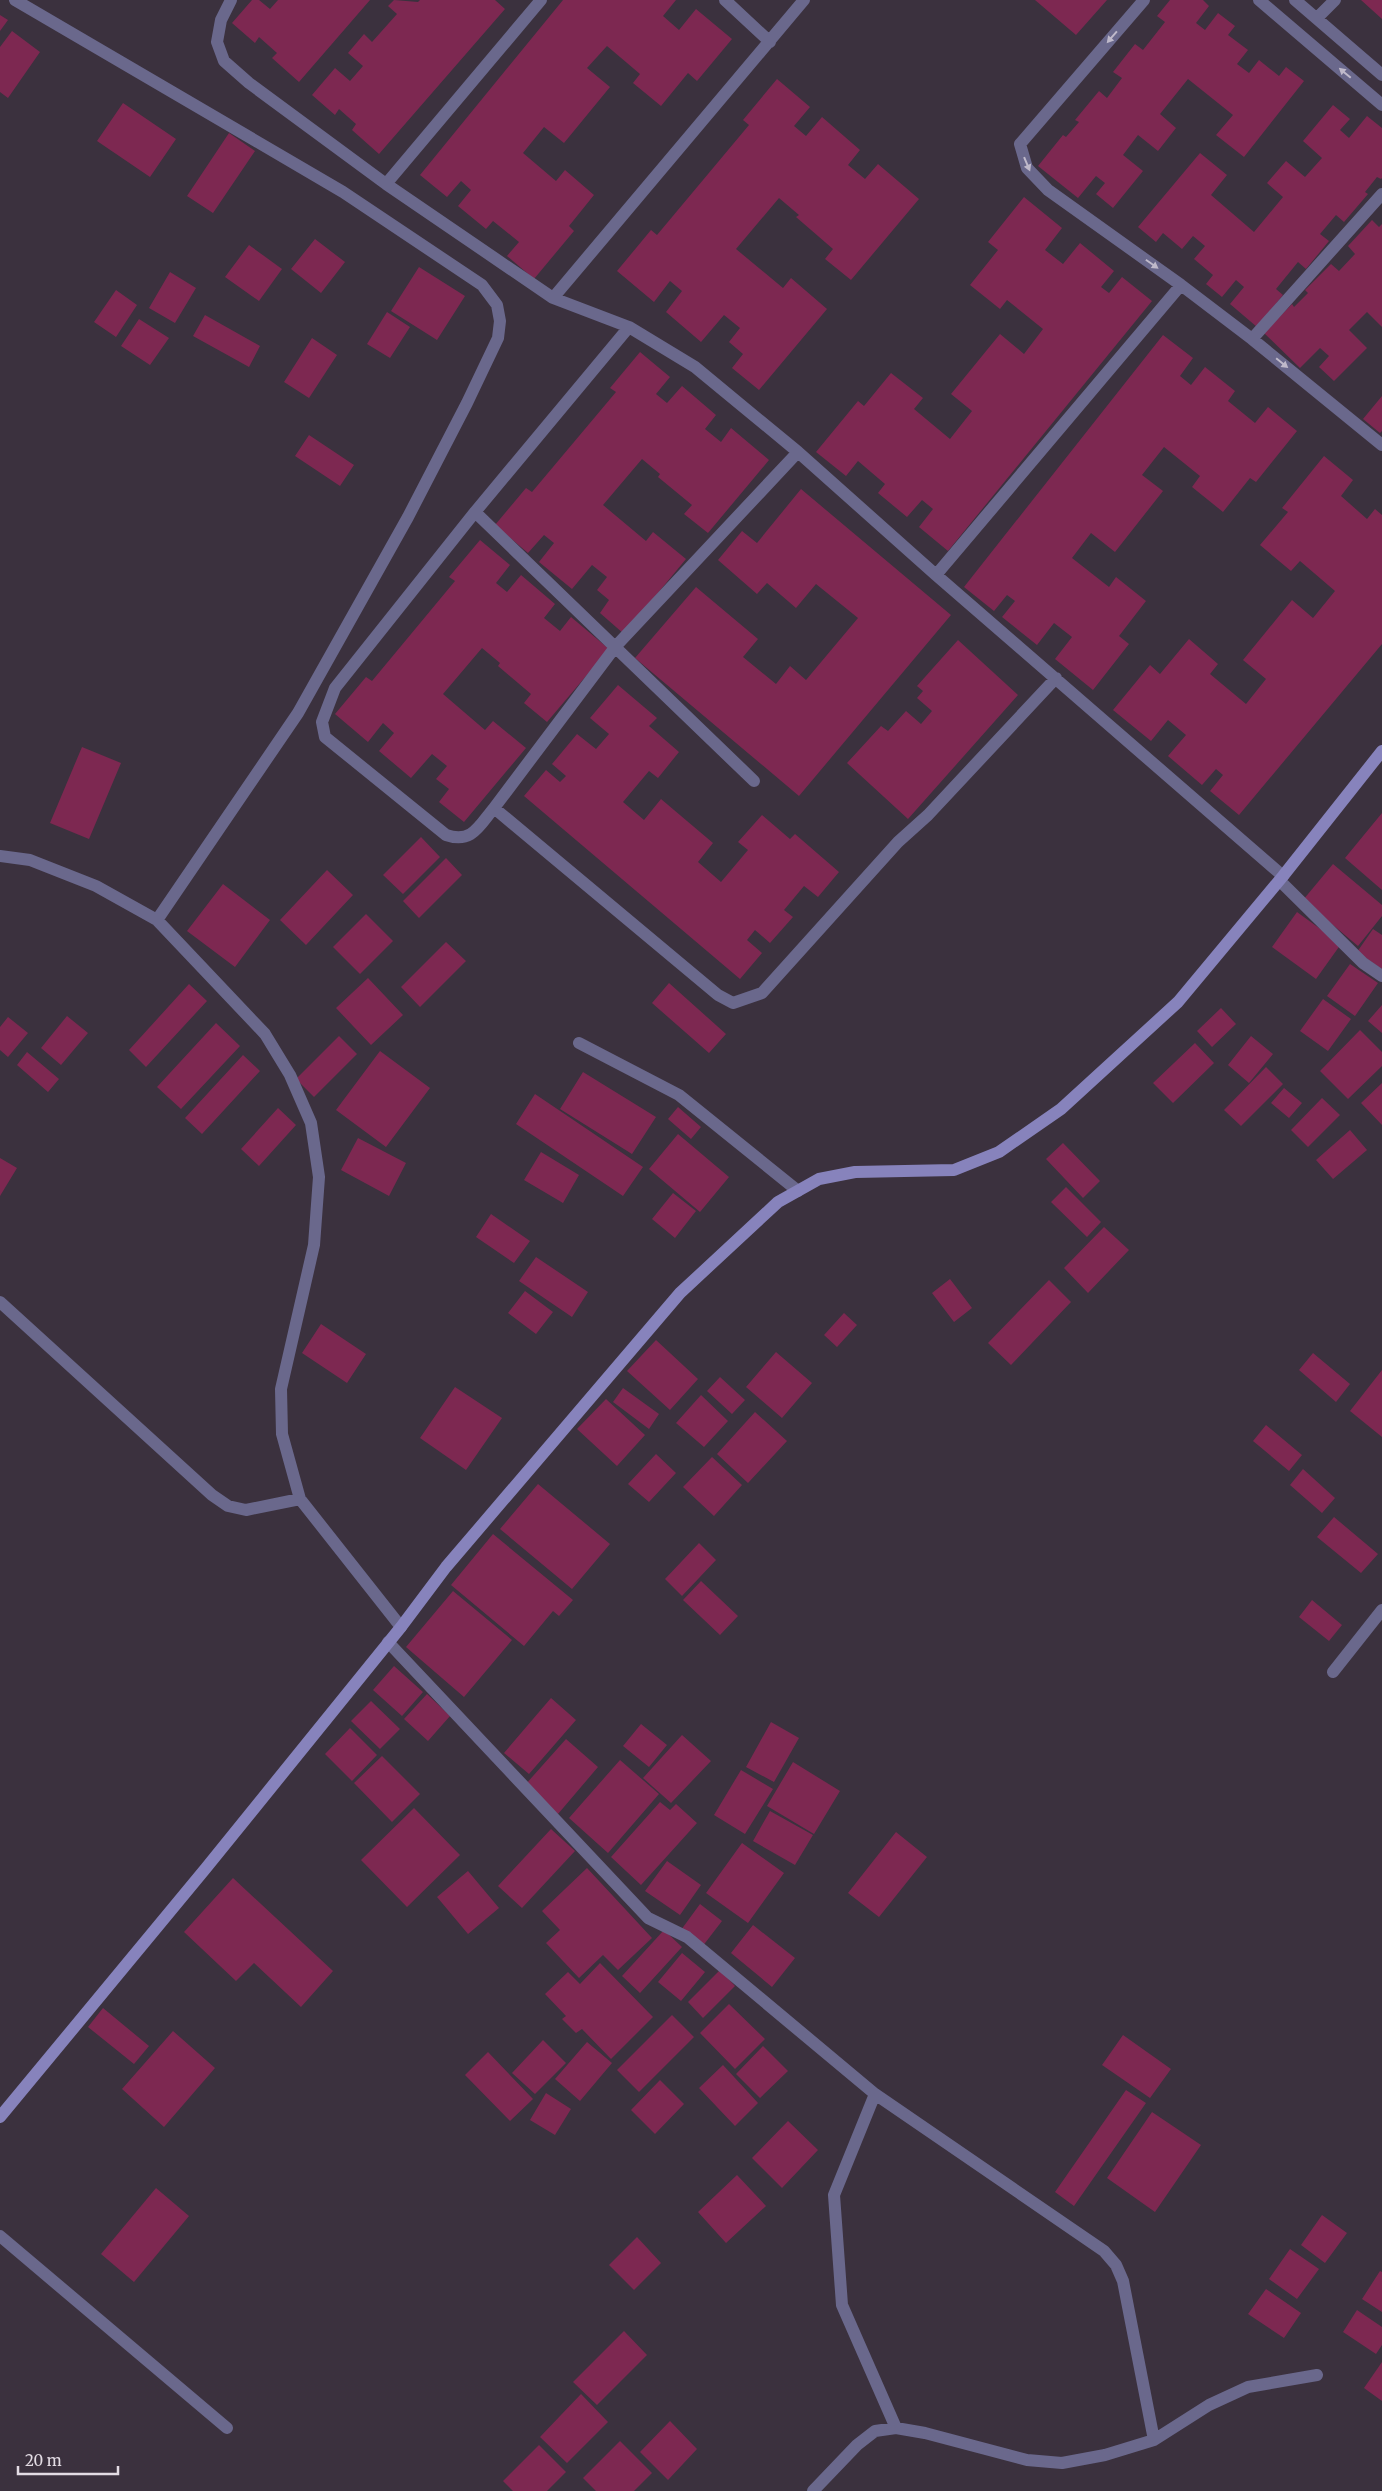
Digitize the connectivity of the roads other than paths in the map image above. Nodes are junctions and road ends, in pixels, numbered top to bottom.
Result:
1 (15, 0) edge
2 (231, 0) edge
3 (541, 0) edge
4 (725, 0) edge
5 (804, 0) edge
6 (1144, 0) edge
7 (1259, 0) edge
8 (1295, 0) edge
9 (1335, 0) edge
10 (1318, 18) junction
11 (770, 42) junction
12 (1382, 75) edge
13 (1382, 105) edge
14 (386, 184) junction
15 (1382, 194) edge
16 (1181, 284) junction
17 (553, 298) junction
18 (628, 327) junction
19 (1252, 339) junction
20 (1382, 445) edge
21 (798, 452) junction
22 (475, 512) junction
23 (936, 575) junction
24 (616, 646) junction
25 (1056, 678) junction
26 (1382, 751) edge
27 (754, 780) dead end
28 (494, 808) junction
29 (0, 856) edge
30 (1282, 879) junction
31 (157, 920) junction
32 (1382, 976) edge
33 (579, 1043) dead end
34 (798, 1191) junction
35 (0, 1302) edge
36 (300, 1499) junction
37 (1382, 1610) edge
38 (401, 1627) junction
39 (388, 1642) junction
40 (1333, 1672) dead end
41 (875, 2094) junction
42 (0, 2117) edge
43 (0, 2236) edge
44 (1317, 2375) dead end
45 (227, 2428) dead end
46 (896, 2428) junction
47 (1154, 2440) junction
48 (813, 2491) edge

1 - 31 street
2 - 14 street
3 - 14 street
4 - 11 street
5 - 11 street
6 -> 16 street
13 -> 7 street
8 - 10 street
9 - 10 street
10 - 12 street
11 - 17 street
14 - 17 street
15 - 19 street
16 - 19 street
16 - 23 street
17 - 18 street
18 - 21 street
18 - 22 street
19 -> 20 street
21 - 23 street
21 - 24 street
22 - 24 street
22 - 28 street
23 - 25 street
24 - 27 street
24 - 28 street
25 - 28 street
25 - 30 street
26 - 30 street
29 - 31 street
30 - 32 street
30 - 34 street
31 - 36 street
33 - 34 street
34 - 38 street
35 - 36 street
36 - 38 street
37 - 40 street
38 - 39 street
39 - 41 street
39 - 42 street
41 - 46 street
41 - 47 street
43 - 45 street
44 - 47 street
46 - 47 street
46 - 48 street

